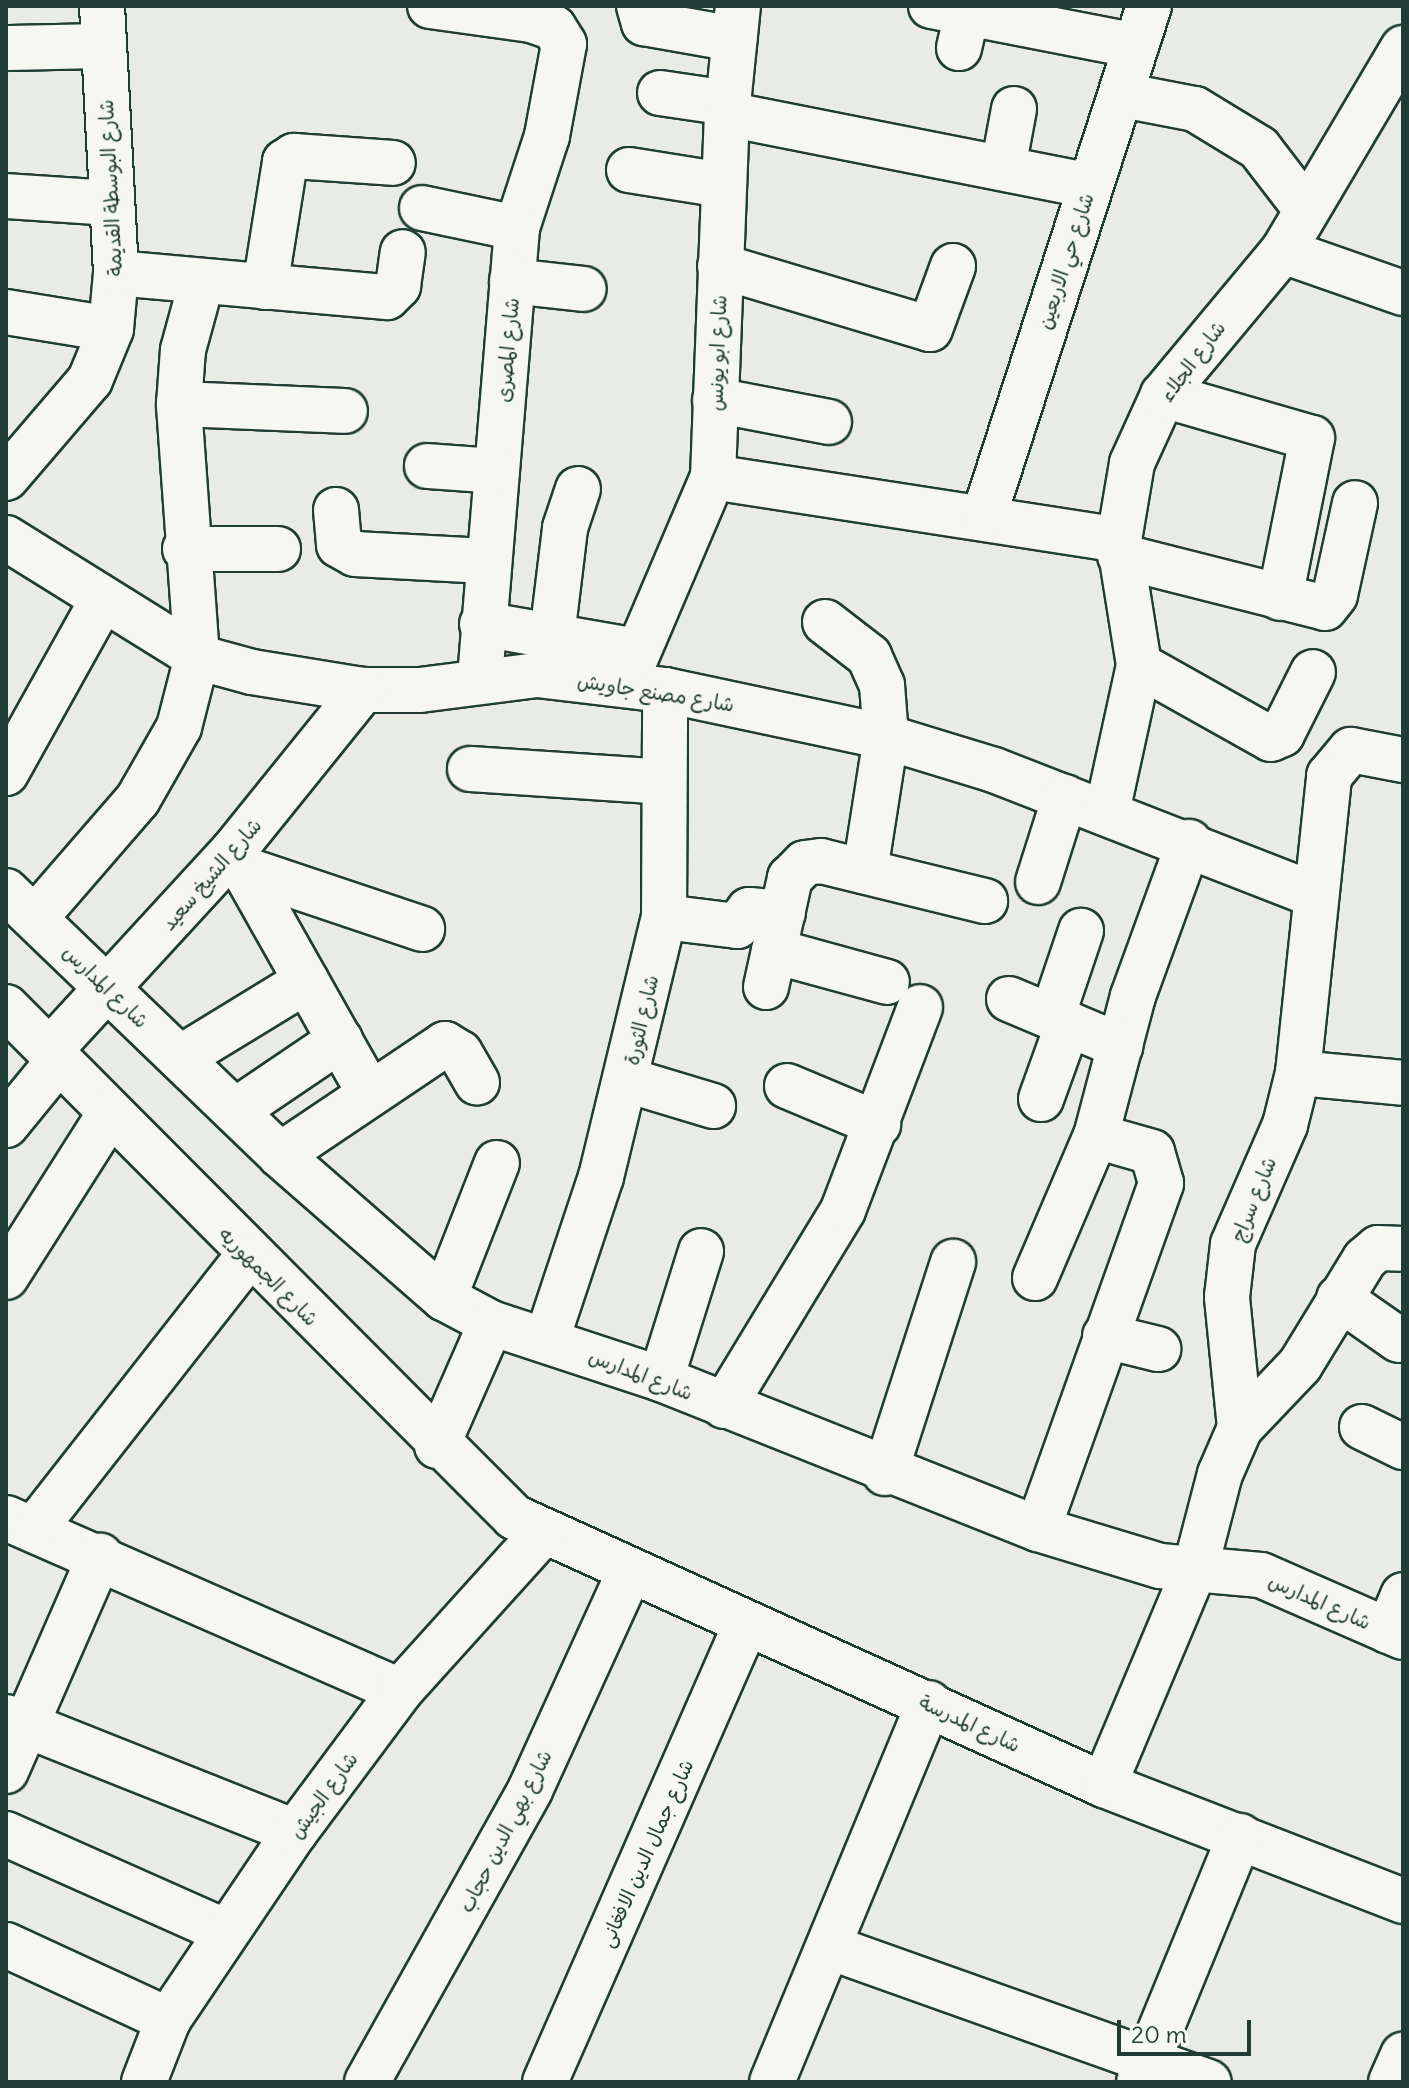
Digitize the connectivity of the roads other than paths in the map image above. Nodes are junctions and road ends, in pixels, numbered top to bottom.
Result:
1 (430, 6) edge
2 (659, 13) edge
3 (1046, 17) edge
4 (736, 22) edge
5 (952, 22) edge
6 (102, 26) edge
7 (1142, 26) edge
8 (6, 48) edge
9 (1403, 48) edge
10 (660, 93) dead end
11 (1122, 95) junction
12 (727, 108) junction
13 (1014, 109) dead end
14 (393, 163) dead end
15 (1003, 168) junction
16 (629, 170) dead end
17 (723, 185) junction
18 (1089, 186) junction
19 (6, 196) edge
20 (112, 203) junction
21 (422, 208) dead end
22 (1305, 208) junction
23 (517, 228) junction
24 (1283, 251) junction
25 (403, 252) dead end
26 (720, 266) junction
27 (953, 266) dead end
28 (116, 273) junction
29 (512, 281) junction
30 (201, 284) junction
31 (265, 287) junction
32 (584, 289) dead end
33 (1403, 293) edge
34 (6, 312) edge
35 (111, 329) junction
36 (1163, 395) junction
37 (715, 400) junction
38 (179, 404) junction
39 (345, 411) dead end
40 (829, 422) dead end
41 (427, 466) dead end
42 (497, 471) junction
43 (713, 477) junction
44 (6, 478) edge
45 (578, 489) dead end
46 (1355, 503) dead end
47 (336, 510) dead end
48 (984, 516) junction
49 (6, 538) edge
50 (1119, 548) junction
51 (185, 549) junction
52 (278, 549) dead end
53 (486, 561) junction
54 (1280, 598) junction
55 (103, 599) junction
56 (825, 622) dead end
57 (482, 624) junction
58 (552, 636) junction
59 (197, 657) junction
60 (1139, 665) junction
61 (1313, 672) dead end
62 (642, 674) junction
63 (480, 680) junction
64 (363, 690) junction
65 (886, 737) junction
66 (1403, 760) edge
67 (470, 769) dead end
68 (6, 773) edge
69 (664, 782) junction
70 (1065, 797) junction
71 (1107, 812) junction
72 (1189, 842) junction
73 (238, 860) junction
74 (865, 871) junction
75 (1038, 882) dead end
76 (1312, 894) junction
77 (985, 901) dead end
78 (20, 904) edge
79 (664, 917) junction
80 (422, 929) dead end
81 (1081, 931) dead end
82 (775, 950) junction
83 (306, 981) junction
84 (109, 988) junction
85 (1009, 999) dead end
86 (6, 1007) edge
87 (1060, 1020) junction
88 (340, 1040) junction
89 (1120, 1046) junction
90 (55, 1055) junction
91 (180, 1058) junction
92 (1298, 1073) junction
93 (627, 1080) junction
94 (477, 1082) dead end
95 (1403, 1083) edge
96 (787, 1086) dead end
97 (370, 1094) junction
98 (1041, 1099) dead end
99 (713, 1106) dead end
100 (235, 1111) junction
101 (110, 1113) junction
102 (878, 1124) junction
103 (6, 1125) edge
104 (1096, 1136) junction
105 (280, 1155) junction
106 (497, 1163) dead end
107 (1403, 1249) edge
108 (701, 1251) dead end
109 (248, 1256) junction
110 (953, 1262) dead end
111 (6, 1277) edge
112 (1035, 1278) dead end
113 (444, 1298) junction
114 (1339, 1298) junction
115 (491, 1323) junction
116 (1105, 1336) junction
117 (547, 1339) junction
118 (1399, 1340) dead end
119 (1158, 1349) dead end
120 (661, 1379) junction
121 (724, 1406) junction
122 (1362, 1427) dead end
123 (1240, 1428) junction
124 (437, 1446) junction
125 (1403, 1447) edge
126 (885, 1473) junction
127 (20, 1524) edge
128 (1038, 1529) junction
129 (541, 1535) junction
130 (100, 1556) junction
131 (1196, 1566) junction
132 (629, 1573) junction
133 (1398, 1621) edge
134 (746, 1624) junction
135 (400, 1691) junction
136 (929, 1703) junction
137 (16, 1721) edge
138 (6, 1771) edge
139 (1104, 1785) junction
140 (295, 1832) junction
141 (6, 1834) edge
142 (1240, 1836) junction
143 (1403, 1901) edge
144 (224, 1931) junction
145 (6, 1945) edge
146 (829, 1947) junction
147 (168, 2020) junction
148 (1403, 2055) edge
149 (1143, 2071) edge
150 (144, 2082) edge
151 (367, 2082) edge
152 (545, 2082) edge
153 (772, 2082) edge
154 (1209, 2082) edge
155 (1391, 2082) edge

1 - 23 street, شارع المصرى
2 - 4 street
3 - 5 street
3 - 7 street
4 - 12 street, شارع ابو يونس
6 - 8 street
6 - 20 street, شارع البوسطة القديمة
7 - 11 street, شارع حي الاربعين
9 - 22 street, شارع الجلاء
10 - 12 street
11 - 18 street, شارع حي الاربعين
11 - 22 street
12 - 15 street
12 - 17 street, شارع ابو يونس
13 - 15 street
14 - 31 street
15 - 18 street
16 - 17 street
17 - 26 street, شارع ابو يونس
18 - 48 street, شارع حي الاربعين
19 - 20 street
20 - 28 street, شارع البوسطة القديمة
21 - 23 street
22 - 24 street, شارع الجلاء
23 - 29 street, شارع المصرى
24 - 33 street
24 - 36 street, شارع الجلاء
25 - 31 street
26 - 27 street
26 - 37 street, شارع ابو يونس
28 - 30 street
28 - 35 street, شارع البوسطة القديمة
29 - 32 street
29 - 42 street, شارع المصرى
30 - 31 street
30 - 38 street
34 - 35 street
35 - 44 street, شارع البوسطة القديمة
36 - 50 street, شارع الجلاء
36 - 54 street
37 - 40 street
37 - 43 street, شارع ابو يونس
38 - 39 street
38 - 51 street
41 - 42 street
42 - 53 street, شارع المصرى
43 - 48 street
43 - 62 street, شارع ابو يونس
45 - 58 street
46 - 54 street
47 - 53 street
48 - 50 street
49 - 55 street, شارع مصنع جاويش
50 - 54 street
50 - 60 street, شارع الجلاء
51 - 52 street
51 - 59 street
53 - 57 street, شارع المصرى
55 - 59 street, شارع مصنع جاويش
55 - 68 street
56 - 65 street
57 - 58 street
57 - 63 street, شارع المصرى
58 - 62 street
59 - 64 street, شارع مصنع جاويش
59 - 78 street
60 - 61 street
60 - 71 street, شارع الجلاء
62 - 63 street, شارع مصنع جاويش
62 - 65 street, شارع مصنع جاويش
62 - 69 street, شارع الثورة
63 - 64 street, شارع مصنع جاويش
64 - 73 street, شارع الشيخ سعيد
65 - 70 street, شارع مصنع جاويش
65 - 74 street
66 - 76 street, شارع سراج
67 - 69 street
69 - 79 street, شارع الثورة
70 - 71 street, شارع مصنع جاويش
70 - 75 street
71 - 72 street, شارع مصنع جاويش
72 - 76 street, شارع مصنع جاويش
72 - 89 street
73 - 80 street
73 - 83 street
73 - 84 street, شارع الشيخ سعيد
74 - 77 street
74 - 82 street
76 - 92 street, شارع سراج
78 - 84 street, شارع المدارس
79 - 82 street
79 - 93 street, شارع الثورة
81 - 87 street
82 - 102 street
83 - 88 street
83 - 91 street
84 - 90 street, شارع الشيخ سعيد
84 - 91 street, شارع المدارس
85 - 87 street
86 - 90 street, شارع الجمهوريه
87 - 89 street
87 - 98 street
88 - 97 street
88 - 100 street
89 - 104 street
90 - 101 street, شارع الجمهوريه
90 - 103 street, شارع الشيخ سعيد
91 - 100 street, شارع المدارس
92 - 95 street
92 - 123 street, شارع سراج
93 - 99 street
93 - 117 street, شارع الثورة
94 - 97 street
96 - 102 street
97 - 105 street
100 - 105 street, شارع المدارس
101 - 109 street, شارع الجمهوريه
101 - 111 street
102 - 121 street
104 - 112 street
104 - 116 street
105 - 113 street, شارع المدارس
106 - 113 street
107 - 114 street
108 - 120 street
109 - 124 street, شارع الجمهوريه
109 - 127 street
110 - 126 street
113 - 115 street, شارع المدارس
114 - 118 street
114 - 123 street
115 - 117 street, شارع المدارس
115 - 124 street
116 - 119 street
116 - 128 street
117 - 120 street, شارع المدارس
120 - 121 street, شارع المدارس
121 - 126 street, شارع المدارس
122 - 125 street
123 - 131 street, شارع سراج
124 - 129 street, شارع الجمهوريه
126 - 128 street, شارع المدارس
127 - 130 street
128 - 131 street, شارع المدارس
129 - 132 street, شارع المدرسة
129 - 135 street, شارع الجيش
130 - 135 street
130 - 137 street
131 - 133 street, شارع المدارس
131 - 139 street, شارع سراج
132 - 134 street, شارع المدرسة
132 - 151 street, شارع بهي الدين حجاب
134 - 136 street, شارع المدرسة
134 - 152 street, شارع جمال الدين الافغانى
135 - 140 street, شارع الجيش
136 - 139 street, شارع المدرسة
136 - 146 street
137 - 138 street
137 - 140 street
139 - 142 street, شارع المدرسة
140 - 144 street, شارع الجيش
141 - 144 street
142 - 143 street, شارع المدرسة
142 - 149 street
144 - 147 street, شارع الجيش
145 - 147 street
146 - 149 street
146 - 153 street
147 - 150 street, شارع الجيش
148 - 155 street
149 - 154 street

